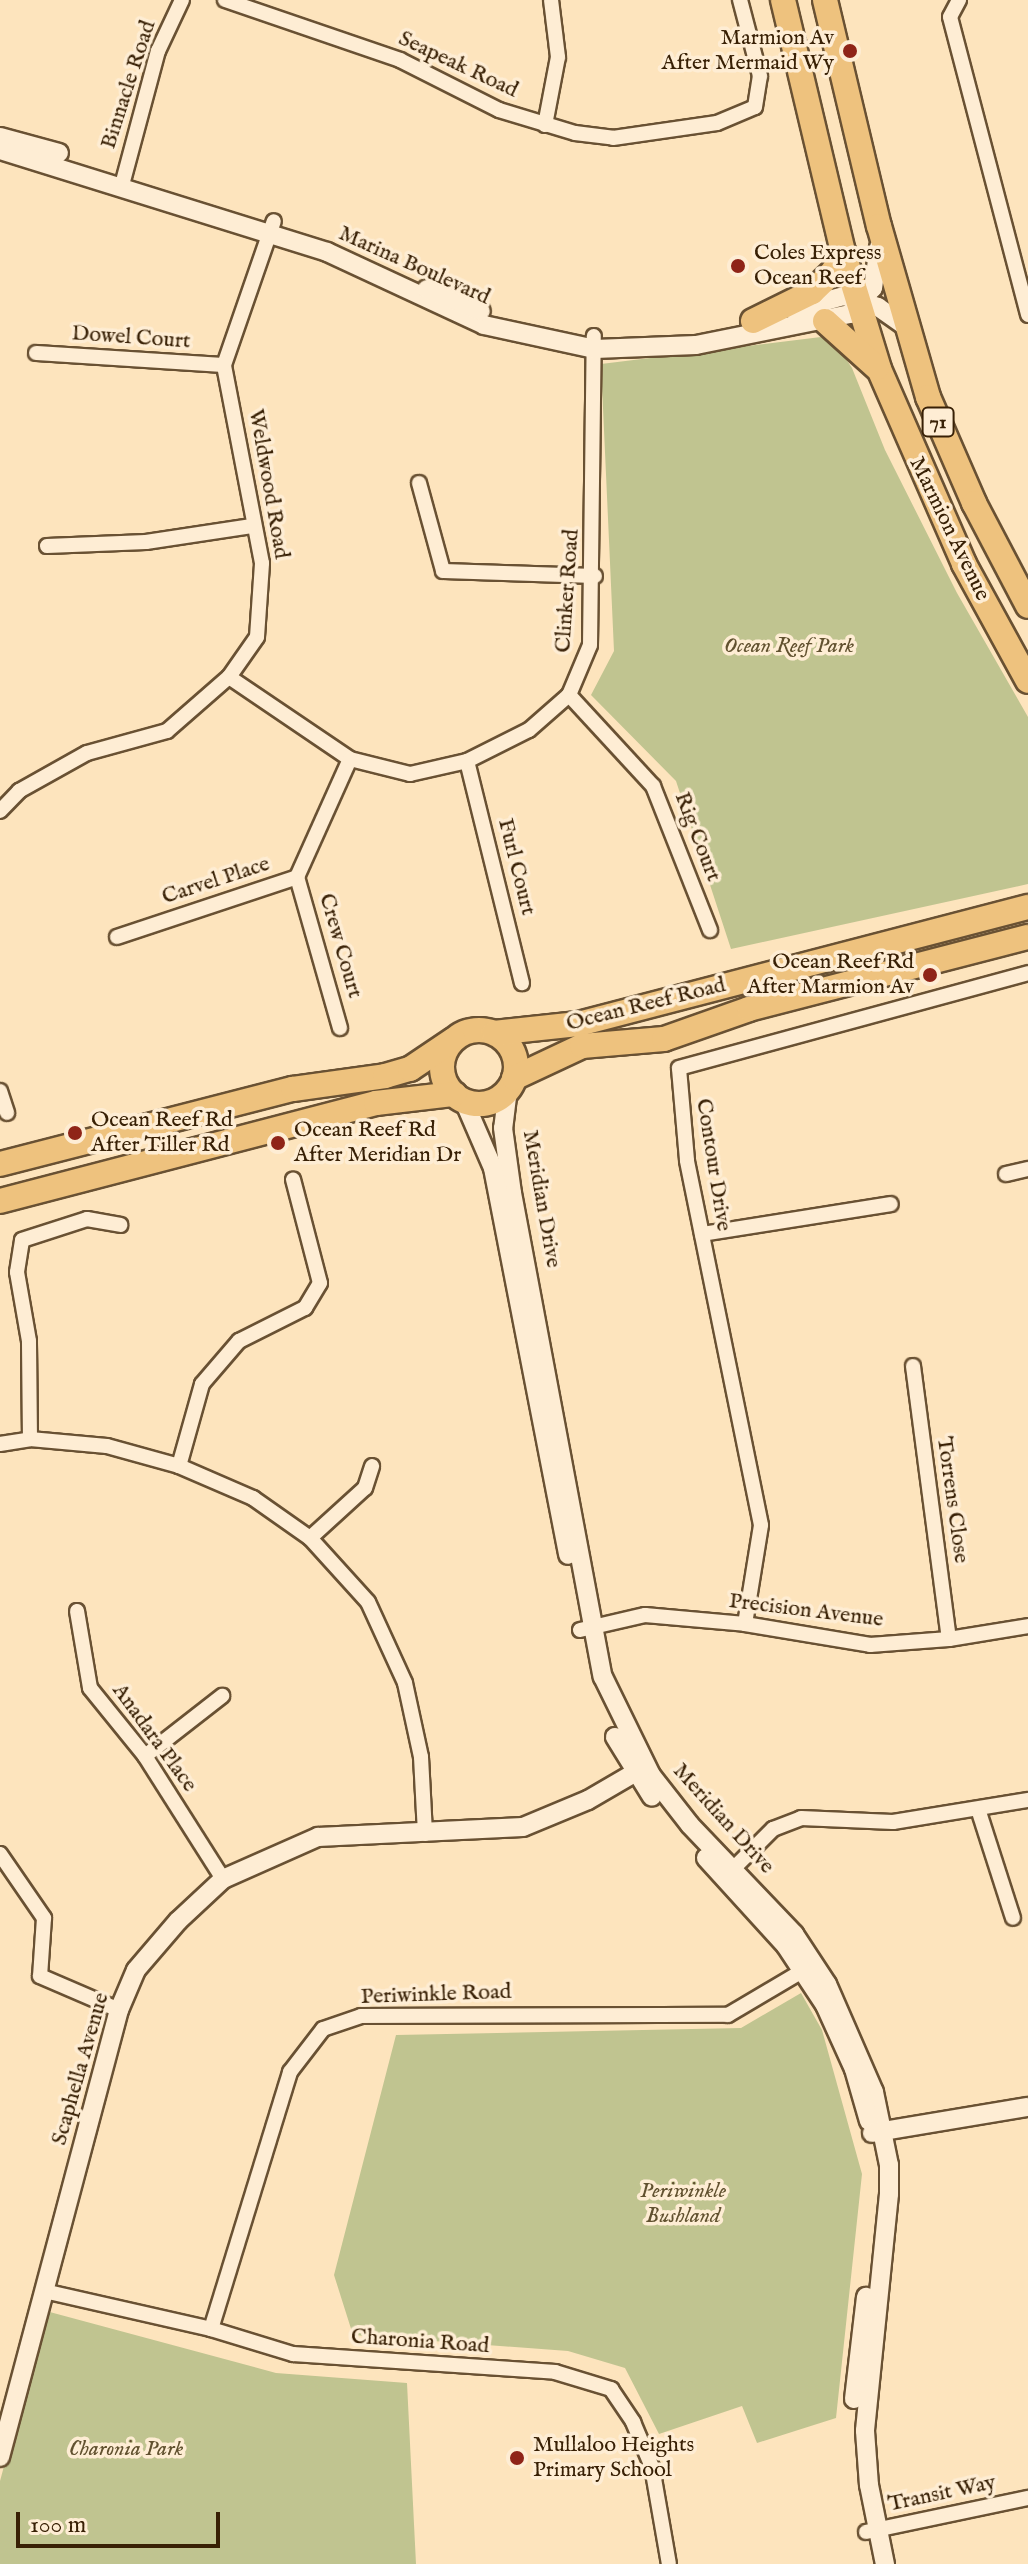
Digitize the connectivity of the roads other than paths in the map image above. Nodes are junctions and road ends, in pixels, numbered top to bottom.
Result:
1 (182, 0) edge
2 (225, 0) edge
3 (551, 0) edge
4 (740, 0) edge
5 (783, 0) edge
6 (825, 0) edge
7 (959, 0) edge
8 (545, 125) junction
9 (0, 137) edge
10 (0, 150) edge
11 (123, 180) junction
12 (879, 226) junction
13 (272, 227) junction
14 (843, 251) junction
15 (858, 301) junction
16 (1028, 315) edge
17 (753, 321) junction
18 (825, 321) junction
19 (905, 326) junction
20 (594, 342) junction
21 (36, 353) dead end
22 (224, 365) junction
23 (879, 369) junction
24 (419, 483) dead end
25 (252, 526) junction
26 (47, 546) dead end
27 (595, 576) junction
28 (1028, 606) edge
29 (229, 677) junction
30 (1028, 681) edge
31 (569, 695) junction
32 (350, 759) junction
33 (467, 761) junction
34 (0, 811) edge
35 (297, 877) junction
36 (1028, 907) edge
37 (710, 930) dead end
38 (117, 937) dead end
39 (1028, 937) edge
40 (1028, 973) edge
41 (522, 983) dead end
42 (340, 1028) dead end
43 (494, 1033) junction
44 (453, 1040) junction
45 (511, 1084) junction
46 (0, 1091) edge
47 (459, 1098) junction
48 (7, 1113) dead end
49 (0, 1164) edge
50 (1028, 1169) edge
51 (1006, 1174) dead end
52 (293, 1179) dead end
53 (0, 1201) edge
54 (891, 1204) dead end
55 (120, 1225) dead end
56 (702, 1234) junction
57 (913, 1366) dead end
58 (30, 1439) junction
59 (0, 1444) edge
60 (179, 1466) junction
61 (372, 1466) dead end
62 (310, 1538) junction
63 (77, 1611) dead end
64 (745, 1624) junction
65 (1028, 1626) edge
66 (586, 1629) junction
67 (949, 1639) junction
68 (222, 1696) dead end
69 (145, 1756) junction
70 (640, 1770) junction
71 (1028, 1800) edge
72 (979, 1812) junction
73 (425, 1834) junction
74 (0, 1854) edge
75 (729, 1873) junction
76 (223, 1879) junction
77 (1013, 1918) dead end
78 (808, 1968) junction
79 (119, 2010) junction
80 (1028, 2107) edge
81 (1028, 2119) edge
82 (878, 2139) junction
83 (44, 2291) junction
84 (211, 2329) junction
85 (6, 2411) edge
86 (0, 2457) edge
87 (1028, 2498) edge
88 (871, 2531) junction
89 (669, 2564) edge
90 (873, 2564) edge
91 (885, 2564) edge

1 - 11 street, Binnacle Road
2 - 8 street, Seapeak Road
3 - 8 street
4 - 8 street, Seapeak Road
5 - 14 main road, Marmion Avenue / 71
6 - 12 main road, Marmion Avenue / 71
7 - 16 street
9 - 11 street, Marina Boulevard
10 - 11 street, Marina Boulevard
11 - 13 street, Marina Boulevard
12 - 15 street, Marina Boulevard
12 - 19 main road, Marmion Avenue / 71
13 - 20 street, Marina Boulevard
13 - 22 street, Weldwood Road
14 - 15 main road, Marmion Avenue / 71
14 - 17 main road
15 - 17 street, Marina Boulevard
15 - 18 street, Marina Boulevard
15 - 19 street, Marina Boulevard
15 - 23 main road, Marmion Avenue / 71
17 - 20 street, Marina Boulevard
18 - 20 street, Marina Boulevard
18 - 23 main road
19 - 28 main road, Marmion Avenue / 71
20 - 27 street, Clinker Road
21 - 22 street, Dowel Court
22 - 25 street, Weldwood Road
23 - 30 main road, Marmion Avenue / 71
24 - 27 street
25 - 26 street
25 - 29 street, Weldwood Road
27 - 31 street, Clinker Road
29 - 32 street, Clinker Road
29 - 34 street, Weldwood Road
31 - 33 street, Clinker Road
31 - 37 street, Rig Court
32 - 33 street, Clinker Road
32 - 35 street, Carvel Place
33 - 41 street, Furl Court
35 - 38 street, Carvel Place
35 - 42 street, Crew Court
36 - 43 main road, Ocean Reef Road
39 - 45 main road, Ocean Reef Road
40 - 56 street, Contour Drive
43 - 44 main road
43 - 45 main road
44 - 47 main road
44 - 49 main road
45 - 47 main road
45 - 66 street, Meridian Drive
46 - 48 street
47 - 53 main road
47 - 66 street, Meridian Drive
50 - 51 street
52 - 60 street
54 - 56 street
55 - 58 street
56 - 64 street, Contour Drive
57 - 67 street, Torrens Close
58 - 59 street
58 - 60 street
60 - 62 street
61 - 62 street
62 - 73 street
63 - 69 street, Anadara Place
64 - 66 street, Precision Avenue
64 - 67 street, Precision Avenue
65 - 67 street, Precision Avenue
66 - 70 street, Meridian Drive
68 - 69 street
69 - 76 street, Anadara Place
70 - 73 street, Scaphella Avenue
70 - 75 street, Meridian Drive
71 - 72 street
72 - 75 street
72 - 77 street
73 - 76 street, Scaphella Avenue
74 - 79 street
75 - 78 street, Meridian Drive
76 - 79 street, Scaphella Avenue
78 - 82 street, Meridian Drive
78 - 84 street, Periwinkle Road
79 - 83 street, Scaphella Avenue
80 - 82 street
81 - 82 street
82 - 88 street, Meridian Drive
83 - 84 street, Charonia Road
83 - 85 street, Scaphella Avenue
84 - 89 street, Charonia Road
85 - 86 street, Scaphella Avenue
87 - 88 street, Transit Way
88 - 90 street, Meridian Drive
88 - 91 street, Meridian Drive

